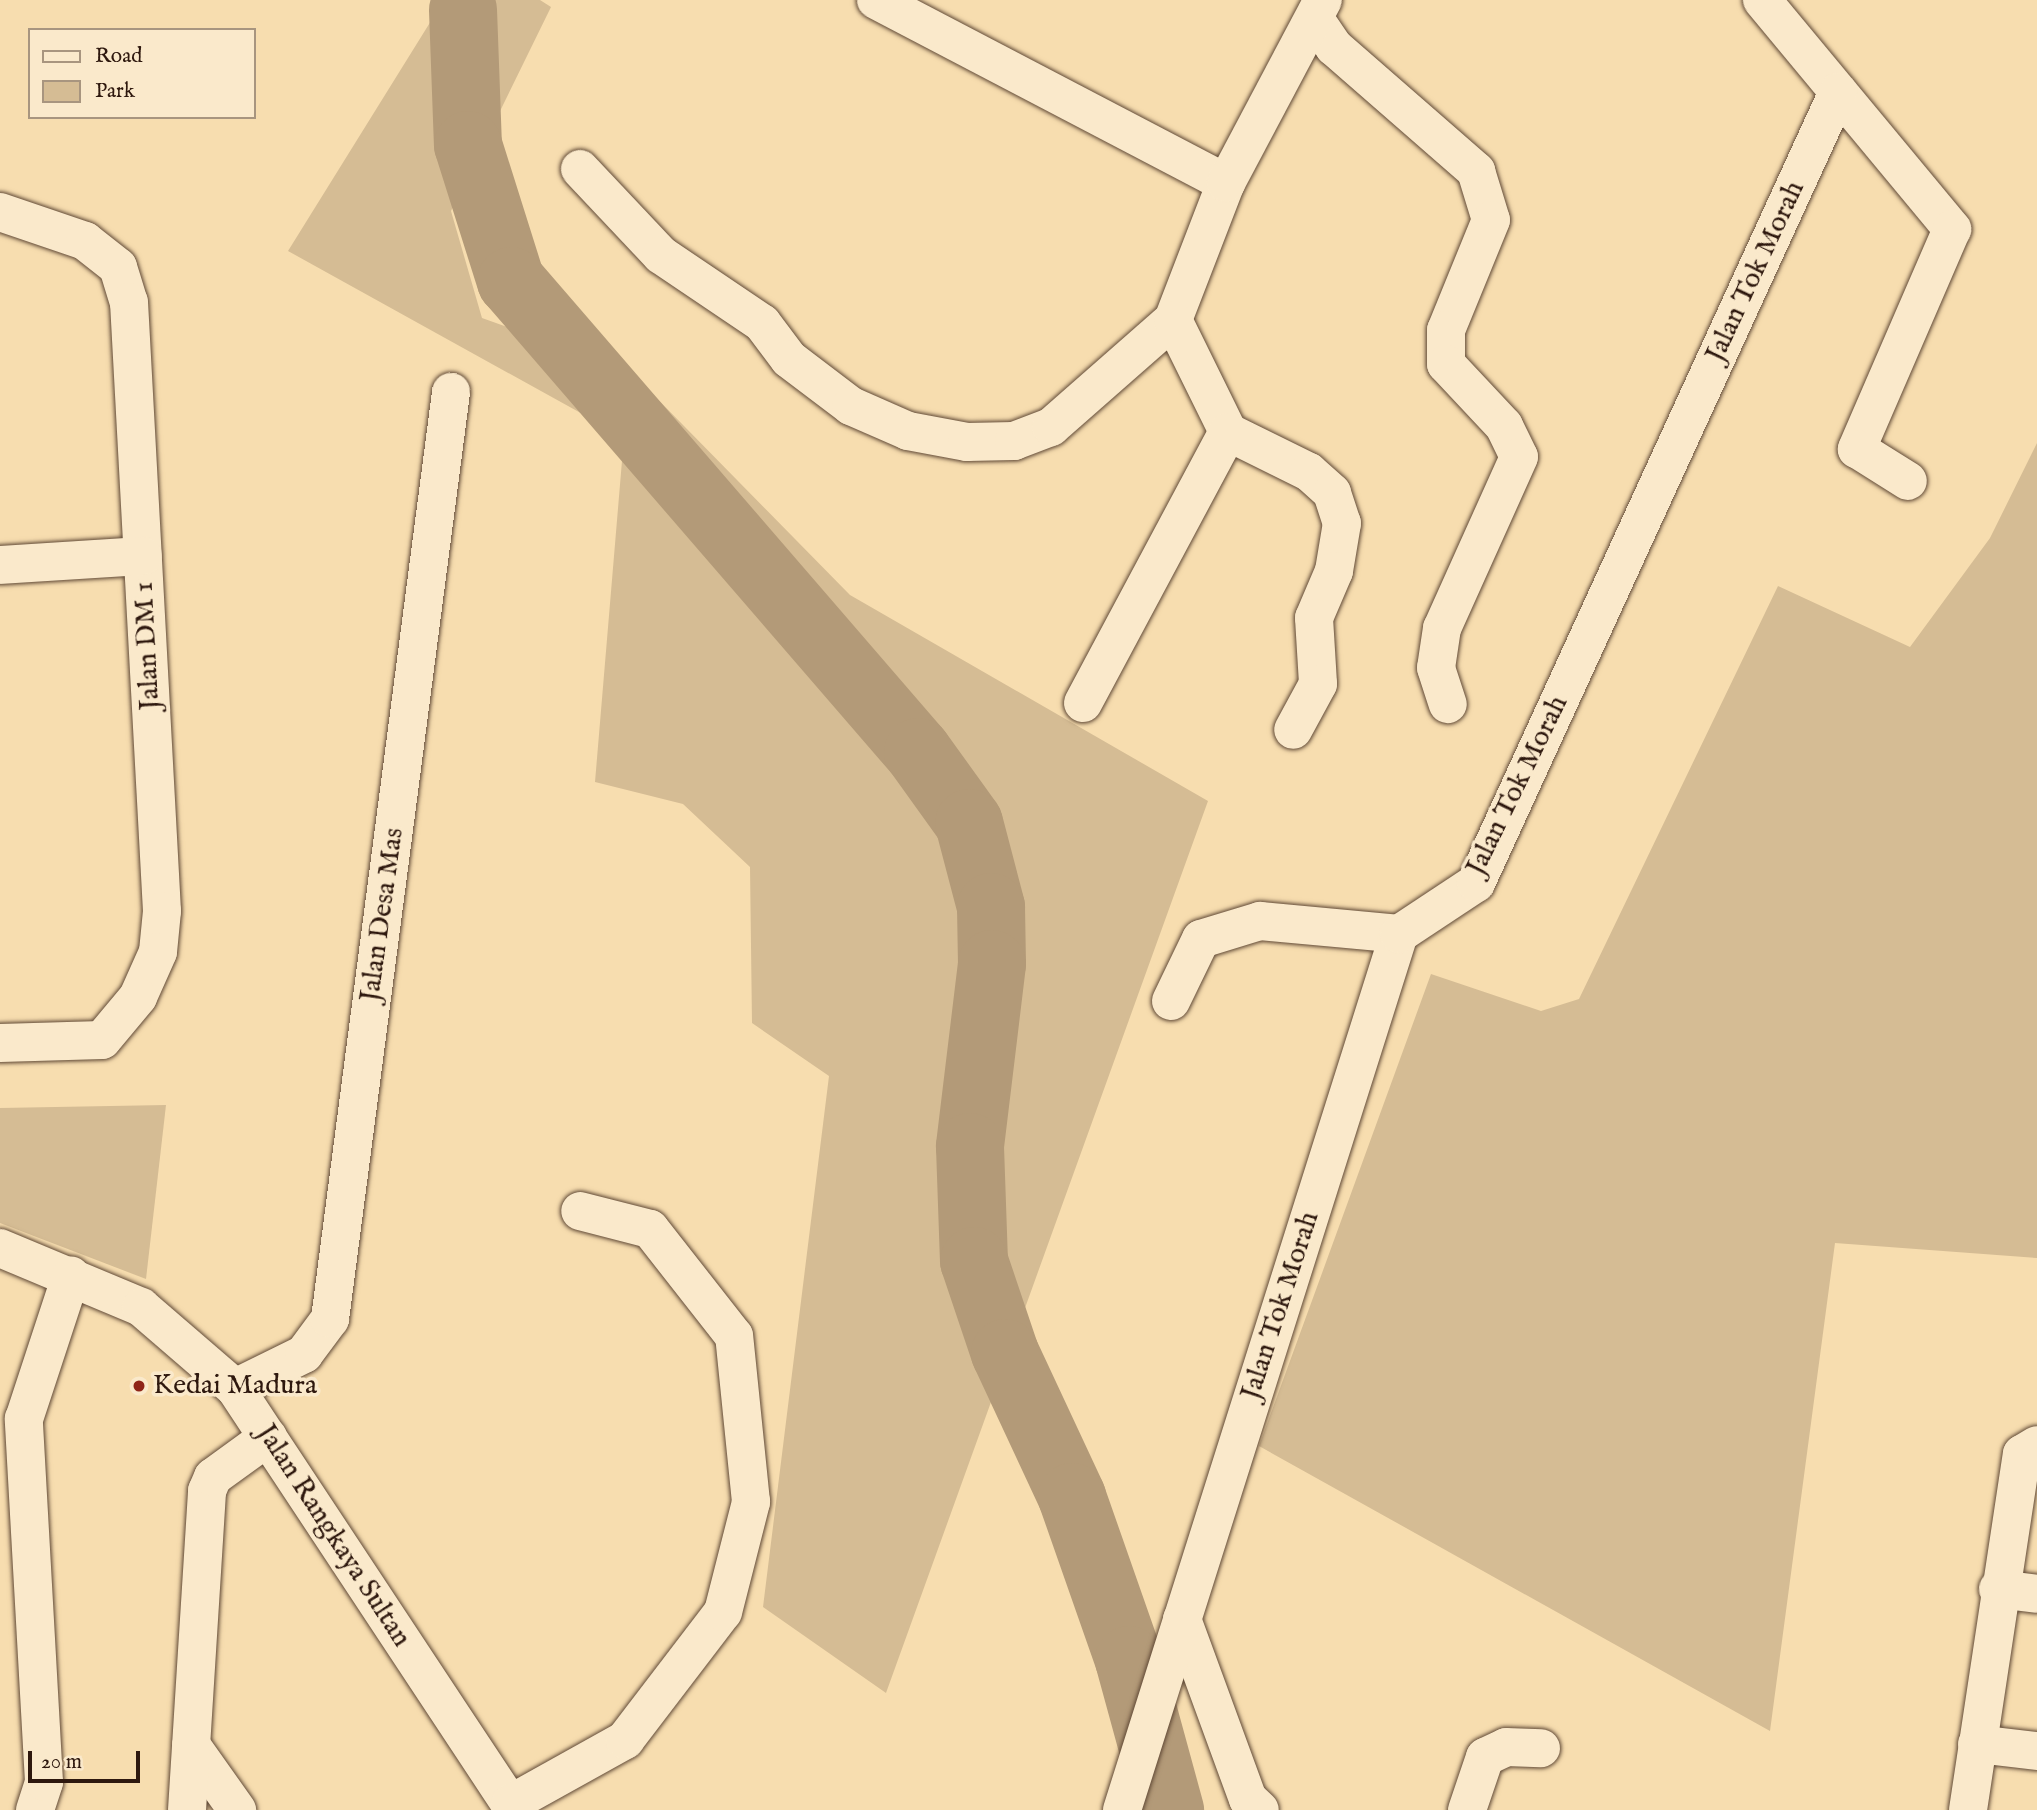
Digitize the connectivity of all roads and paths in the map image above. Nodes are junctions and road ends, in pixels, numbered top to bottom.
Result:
1 (876, 0) edge
2 (1762, 0) edge
3 (1319, 9) edge
4 (1838, 92) junction
5 (580, 169) dead end
6 (1226, 183) junction
7 (0, 212) edge
8 (1173, 320) junction
9 (451, 392) dead end
10 (1228, 432) junction
11 (1908, 481) dead end
12 (143, 556) junction
13 (0, 565) edge
14 (1083, 703) dead end
15 (1448, 704) dead end
16 (1293, 730) dead end
17 (1399, 934) junction
18 (1171, 1001) dead end
19 (0, 1043) edge
20 (580, 1211) dead end
21 (0, 1248) edge
22 (71, 1276) junction
23 (235, 1388) junction
24 (268, 1437) junction
25 (2030, 1449) edge
26 (1998, 1590) junction
27 (2037, 1594) edge
28 (1182, 1619) junction
29 (1977, 1744) junction
30 (191, 1745) junction
31 (1541, 1748) dead end
32 (2037, 1751) edge
33 (1261, 1806) edge
34 (512, 1807) edge
35 (35, 1810) edge
36 (187, 1810) edge
37 (237, 1810) edge
38 (1122, 1810) edge
39 (1467, 1810) edge
40 (1968, 1810) edge

1 - 6 street
2 - 4 street
3 - 6 street
3 - 15 street
4 - 11 street
4 - 17 street, Jalan Tok Morah
5 - 8 street
6 - 8 street
7 - 12 street, Jalan DM 1
8 - 10 street
9 - 23 street, Jalan Desa Mas
10 - 14 street
10 - 16 street
12 - 13 street
12 - 19 street, Jalan DM 1
17 - 18 street
17 - 28 street, Jalan Tok Morah
20 - 34 street
21 - 22 street, Jalan Rangkaya Sultan
22 - 23 street, Jalan Rangkaya Sultan
22 - 35 street
23 - 24 street, Jalan Rangkaya Sultan
24 - 30 street
24 - 34 street, Jalan Rangkaya Sultan
25 - 26 street
26 - 27 street
26 - 29 street
28 - 33 street
28 - 38 street, Jalan Tok Morah
29 - 32 street
29 - 40 street
30 - 36 street
30 - 37 street
31 - 39 street

